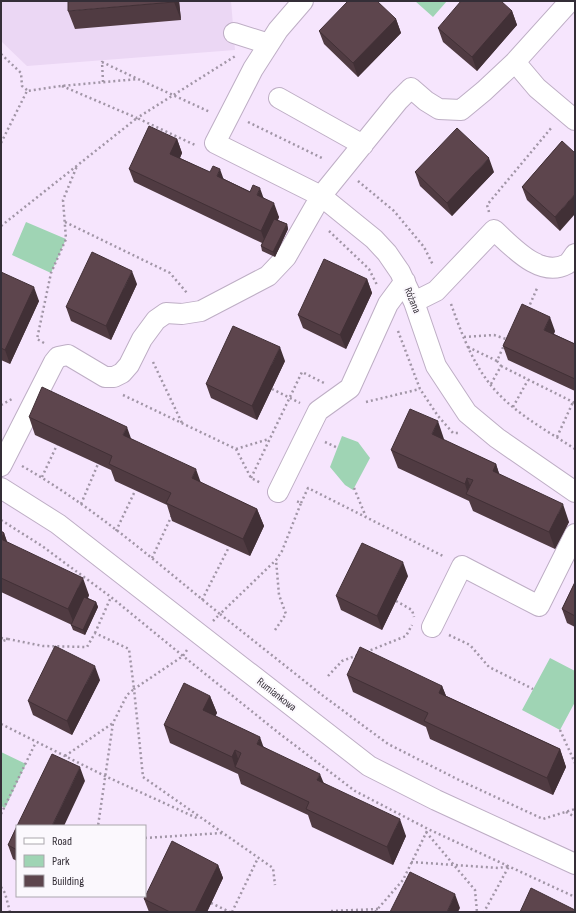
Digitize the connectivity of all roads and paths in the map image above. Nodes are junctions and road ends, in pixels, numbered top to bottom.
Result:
1 (303, 1) edge
2 (570, 1) edge
3 (234, 34) dead end
4 (269, 44) junction
5 (1, 54) edge
6 (239, 54) dead end
7 (515, 62) junction
8 (138, 79) dead end
9 (103, 82) dead end
10 (61, 86) dead end
11 (27, 90) dead end
12 (279, 98) dead end
13 (570, 116) edge
14 (137, 118) junction
15 (215, 143) junction
16 (363, 145) junction
17 (77, 166) junction
18 (321, 196) junction
19 (64, 222) junction
20 (1, 226) edge
21 (494, 230) junction
22 (575, 254) edge
23 (546, 267) junction
24 (405, 281) junction
25 (414, 302) junction
26 (201, 311) junction
27 (526, 313) edge
28 (510, 332) edge
29 (464, 337) dead end
30 (142, 339) junction
31 (506, 339) junction
32 (468, 347) dead end
33 (63, 355) junction
34 (497, 361) junction
35 (501, 366) junction
36 (105, 377) junction
37 (528, 380) junction
38 (491, 384) dead end
39 (272, 389) dead end
40 (420, 390) dead end
41 (355, 396) junction
42 (289, 398) junction
43 (574, 403) edge
44 (513, 407) dead end
45 (318, 411) junction
46 (182, 423) junction
47 (557, 437) dead end
48 (269, 439) junction
49 (57, 445) edge
50 (236, 449) junction
51 (3, 461) edge
52 (98, 464) edge
53 (42, 477) junction
54 (251, 478) junction
55 (1, 488) edge
56 (354, 488) dead end
57 (135, 491) edge
58 (278, 492) junction
59 (575, 492) edge
60 (301, 503) junction
61 (81, 504) junction
62 (175, 509) edge
63 (366, 517) junction
64 (1, 520) edge
65 (116, 530) junction
66 (575, 534) edge
67 (229, 547) edge
68 (152, 558) junction
69 (276, 560) junction
70 (462, 566) junction
71 (111, 597) junction
72 (202, 600) junction
73 (396, 601) dead end
74 (432, 627) joint
75 (275, 630) dead end
76 (95, 633) junction
77 (1, 638) edge
78 (8, 639) junction
79 (1, 642) edge
80 (328, 676) dead end
81 (134, 689) junction
82 (533, 689) dead end
83 (113, 723) junction
84 (1, 724) edge
85 (560, 730) dead end
86 (36, 742) junction
87 (65, 756) junction
88 (575, 763) edge
89 (105, 776) junction
90 (565, 812) dead end
91 (1, 814) edge
92 (575, 817) edge
93 (205, 822) junction
94 (98, 825) edge
95 (222, 833) junction
96 (146, 838) edge
97 (258, 858) junction
98 (411, 862) junction
99 (575, 864) edge
100 (455, 865) junction
101 (275, 885) dead end
102 (1, 887) edge
103 (211, 902) dead end
104 (378, 909) junction
105 (331, 911) edge
106 (10, 912) edge
107 (231, 912) edge
108 (375, 912) edge
109 (477, 912) edge
110 (484, 912) edge

1 - 4 street
2 - 7 street
3 - 4 street
4 - 15 street
5 - 11 path
6 - 14 path
7 - 13 street
7 - 16 street
8 - 9 path
10 - 14 path
12 - 16 street
13 - 21 path
14 - 15 path
14 - 17 path
15 - 18 street, Różana
16 - 18 street
17 - 19 path
17 - 20 path
18 - 24 street, Różana
18 - 26 street
19 - 26 path
19 - 33 path
21 - 23 street
21 - 25 street
22 - 23 street
23 - 27 path
24 - 25 street, Różana
24 - 41 street
25 - 59 street, Różana
26 - 30 street
28 - 31 path
29 - 31 path
30 - 36 street
30 - 46 path
31 - 34 path
32 - 34 path
33 - 36 street
33 - 51 street
34 - 35 path
35 - 37 path
35 - 38 path
36 - 46 path
37 - 43 path
37 - 44 path
39 - 42 path
40 - 41 path
41 - 42 path
41 - 45 street
42 - 45 path
42 - 48 path
43 - 47 path
45 - 58 street
46 - 50 path
48 - 50 path
48 - 54 path
49 - 53 path
50 - 54 path
51 - 53 path
52 - 61 path
53 - 61 path
54 - 58 path
55 - 99 street, Rumiankowa
56 - 63 path
57 - 65 path
58 - 60 path
60 - 63 path
60 - 69 path
61 - 65 path
62 - 68 path
63 - 70 path
64 - 71 path
65 - 68 path
66 - 70 street
67 - 72 path
68 - 72 path
69 - 72 path
69 - 75 path
70 - 74 street
71 - 76 path
71 - 81 path
73 - 80 path
74 - 82 path
76 - 78 path
76 - 81 path
77 - 78 path
78 - 79 path
81 - 83 path
81 - 93 path
83 - 87 path
83 - 89 path
84 - 86 path
85 - 88 path
86 - 87 path
86 - 91 path
87 - 89 path
89 - 93 path
89 - 94 path
90 - 92 path
93 - 95 path
95 - 96 path
95 - 97 path
97 - 101 path
97 - 107 path
98 - 100 path
98 - 100 path
98 - 104 path
100 - 109 path
100 - 110 path
102 - 106 path
103 - 107 path
104 - 105 path
104 - 108 path

